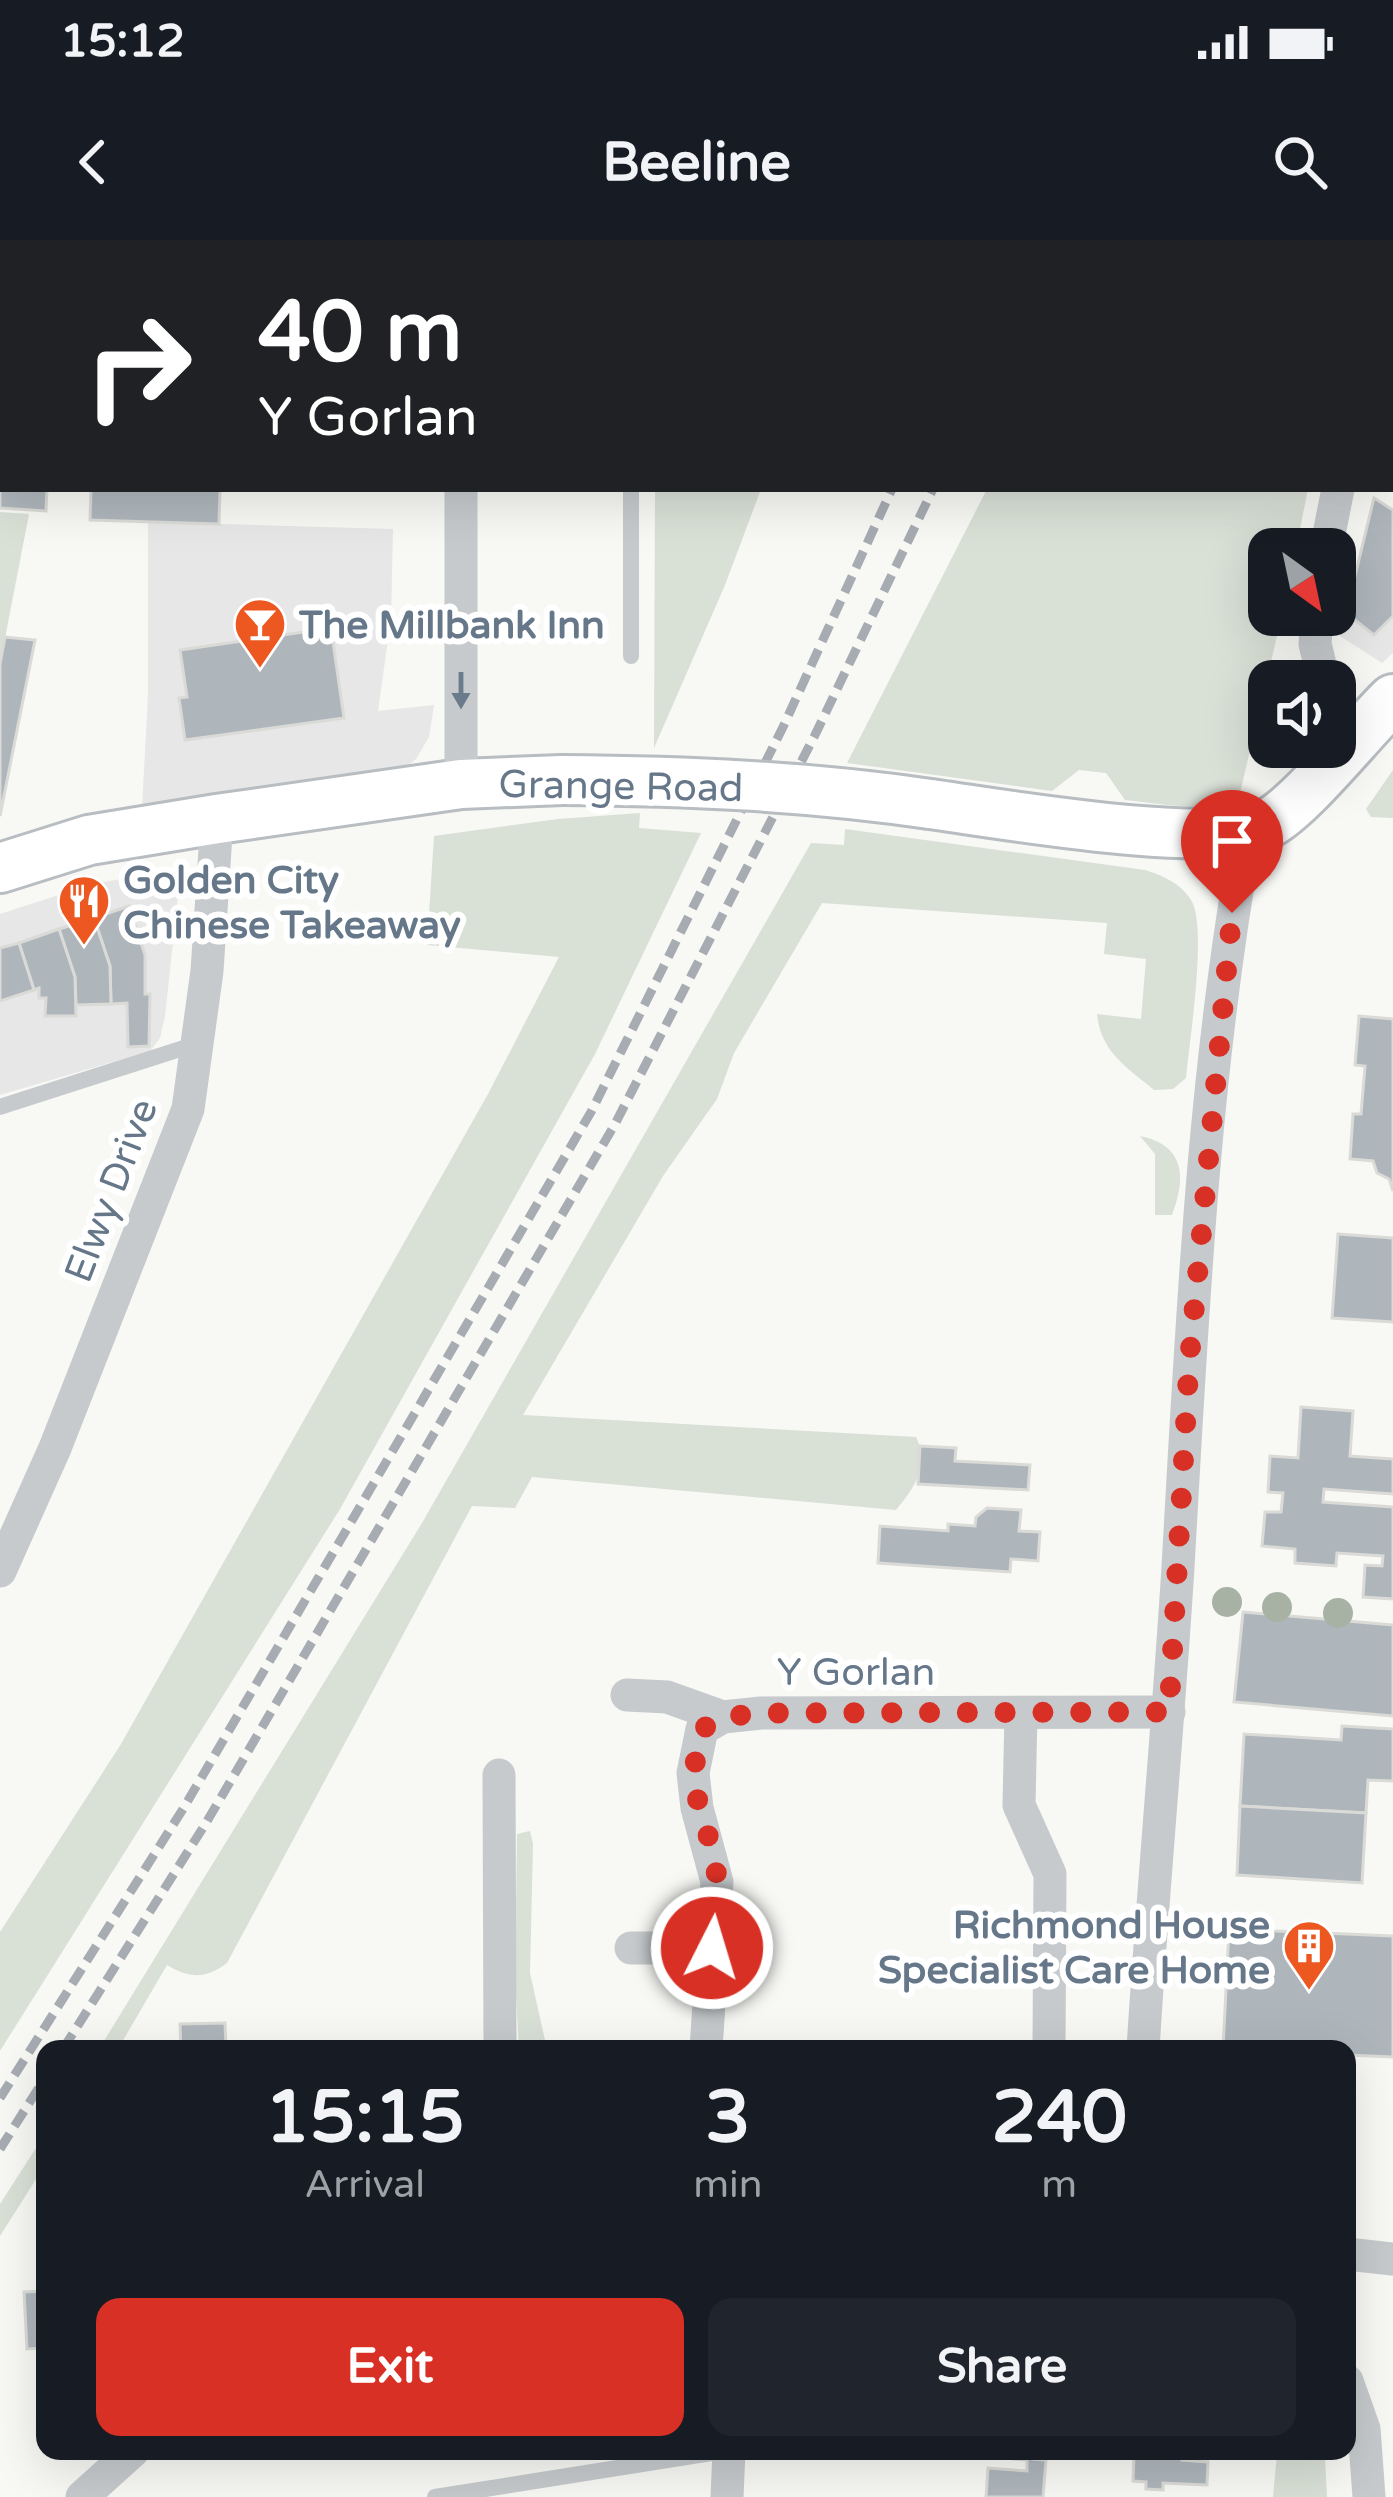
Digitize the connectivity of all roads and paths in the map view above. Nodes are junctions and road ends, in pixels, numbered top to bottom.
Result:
1 (461, 492) edge
2 (632, 492) edge
3 (1337, 492) edge
4 (1330, 528) edge
5 (631, 656) dead end
6 (1393, 699) edge
7 (1356, 713) edge
8 (1313, 768) edge
9 (461, 784) junction
10 (217, 819) junction
11 (1247, 832) junction
12 (0, 868) edge
13 (197, 1044) junction
14 (0, 1107) edge
15 (0, 1571) edge
16 (627, 1695) dead end
17 (1169, 1712) junction
18 (1021, 1713) junction
19 (723, 1717) junction
20 (499, 1775) dead end
21 (631, 1948) dead end
22 (712, 1948) junction
23 (500, 2040) edge
24 (707, 2040) edge
25 (1049, 2040) edge
26 (1144, 2040) edge
27 (1356, 2255) edge
28 (1393, 2259) edge
29 (1356, 2406) edge
30 (118, 2460) edge
31 (670, 2460) edge
32 (727, 2460) edge
33 (82, 2497) edge
34 (436, 2497) edge
35 (727, 2497) edge
36 (1369, 2497) edge

1 -> 9 street
2 - 5 lane
3 - 4 street
6 - 7 main road
8 - 11 main road
9 - 10 main road, Grange Road
9 - 11 main road, Grange Road, bridge
10 - 12 main road, Grange Road
10 - 13 street, Elwy Drive
11 - 17 street
13 - 14 lane
13 - 15 street, Elwy Drive
16 - 19 street
17 - 18 street, Y Gorlan
17 - 26 street
18 - 19 street, Y Gorlan
18 - 25 street
19 - 22 street, Y Gorlan
20 - 23 street
21 - 22 street
22 - 24 street, Y Gorlan
27 - 28 street
29 - 36 street
30 - 33 street
31 - 34 lane
32 - 35 street

